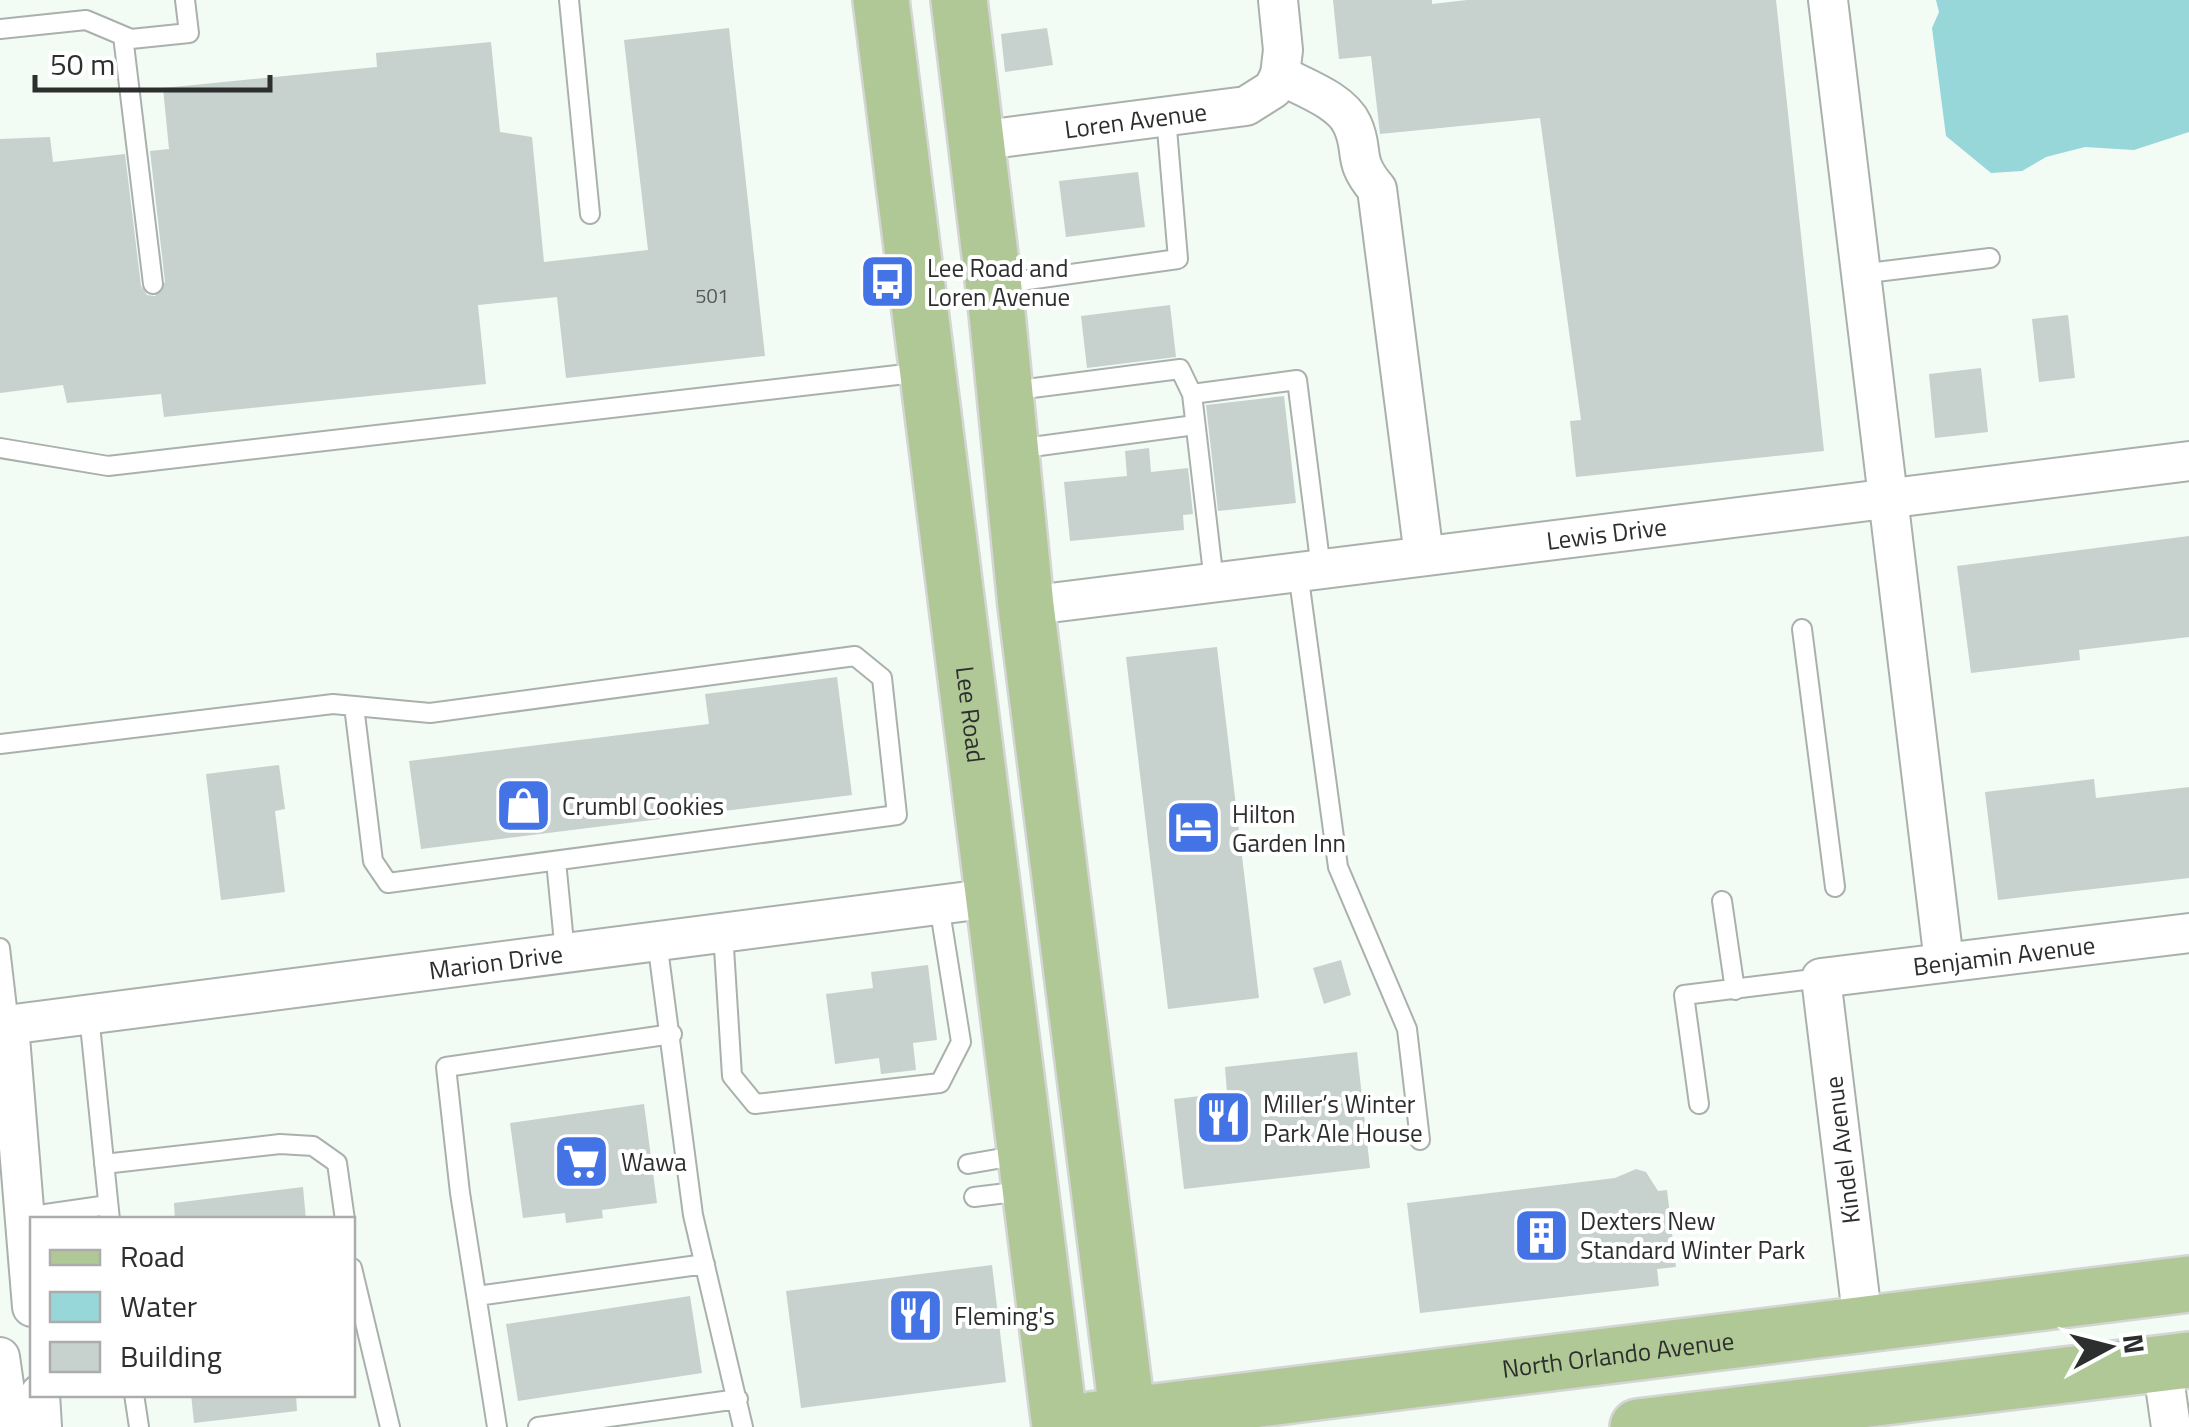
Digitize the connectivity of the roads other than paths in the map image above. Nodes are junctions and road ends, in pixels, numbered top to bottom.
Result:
1 (185, 0) edge
2 (569, 0) edge
3 (881, 0) edge
4 (959, 0) edge
5 (1278, 0) edge
6 (1828, 0) edge
7 (0, 29) edge
8 (123, 36) junction
9 (1280, 74) junction
10 (1166, 117) junction
11 (977, 140) junction
12 (590, 214) dead end
13 (1990, 258) dead end
14 (1860, 274) junction
15 (1015, 282) junction
16 (153, 284) dead end
17 (929, 372) junction
18 (1005, 392) junction
19 (1192, 394) junction
20 (1195, 426) junction
21 (0, 448) edge
22 (1010, 450) junction
23 (2189, 461) edge
24 (1888, 497) junction
25 (948, 518) junction
26 (1424, 556) junction
27 (1310, 570) junction
28 (1214, 582) junction
29 (1026, 606) junction
30 (1802, 629) dead end
31 (354, 706) junction
32 (0, 744) edge
33 (556, 861) junction
34 (1834, 887) dead end
35 (992, 898) junction
36 (1722, 901) dead end
37 (940, 905) junction
38 (722, 932) junction
39 (2189, 933) edge
40 (657, 941) junction
41 (0, 948) edge
42 (565, 953) junction
43 (1944, 962) junction
44 (1822, 978) junction
45 (1735, 990) junction
46 (89, 1015) junction
47 (4, 1026) edge
48 (672, 1034) junction
49 (1699, 1104) dead end
50 (1420, 1140) dead end
51 (104, 1164) junction
52 (968, 1164) dead end
53 (1027, 1173) junction
54 (974, 1197) dead end
55 (108, 1212) edge
56 (40, 1217) edge
57 (345, 1217) edge
58 (13, 1219) edge
59 (705, 1264) junction
60 (355, 1281) edge
61 (2189, 1284) edge
62 (477, 1296) junction
63 (30, 1298) edge
64 (1863, 1323) junction
65 (1796, 1332) junction
66 (0, 1357) edge
67 (2176, 1362) edge
68 (40, 1397) edge
69 (134, 1397) edge
70 (738, 1399) junction
71 (1128, 1420) edge
72 (1056, 1426) edge
73 (1659, 1426) edge
74 (10, 1427) edge
75 (42, 1427) edge
76 (139, 1427) edge
77 (390, 1427) edge
78 (497, 1427) edge
79 (538, 1427) edge
80 (743, 1427) edge
81 (2170, 1427) edge

1 - 8 lane
2 - 12 lane
3 - 17 main road, Lee Road
4 - 11 main road
5 - 9 street
6 - 14 street
7 - 8 lane
8 - 16 lane
9 - 10 street, Loren Avenue
9 - 26 street
10 - 11 street, Loren Avenue
10 - 15 lane
11 - 15 main road
13 - 14 lane
14 - 24 street
15 - 18 main road
17 - 21 lane
17 - 25 main road, Lee Road
18 - 19 lane
18 - 22 main road
19 - 20 lane
19 - 27 lane
20 - 22 lane
20 - 28 lane
22 - 29 main road
23 - 24 street, Lewis Drive
24 - 26 street, Lewis Drive
24 - 43 street
25 - 29 main road
25 - 35 main road, Lee Road
26 - 27 street, Lewis Drive
27 - 28 street, Lewis Drive
27 - 50 lane
28 - 29 street, Lewis Drive
29 - 71 main road
30 - 34 lane
31 - 32 lane
31 - 33 lane
31 - 33 lane
33 - 42 lane
35 - 37 street, Marion Drive
35 - 53 main road, Lee Road
36 - 45 lane
37 - 38 street, Marion Drive
37 - 38 lane
38 - 40 street, Marion Drive
39 - 43 street, Benjamin Avenue
40 - 42 street, Marion Drive
40 - 48 lane
41 - 47 lane
42 - 46 street, Marion Drive
43 - 44 street, Benjamin Avenue
44 - 45 lane
44 - 64 street, Kindel Avenue
45 - 49 lane
46 - 47 street, Marion Drive
46 - 51 lane
47 - 58 street
48 - 59 lane
48 - 62 lane
51 - 55 lane
51 - 57 lane
52 - 53 lane
53 - 54 lane
53 - 72 main road, Lee Road
55 - 56 lane
58 - 63 street
59 - 62 lane
59 - 70 lane
60 - 77 lane
61 - 64 main road, North Orlando Avenue
62 - 78 lane
64 - 65 main road, North Orlando Avenue
65 - 71 main road, North Orlando Avenue
65 - 73 main road
66 - 74 street
67 - 73 main road
67 - 81 street
68 - 75 street
69 - 76 lane
70 - 79 lane
70 - 80 lane
71 - 72 main road, North Orlando Avenue

